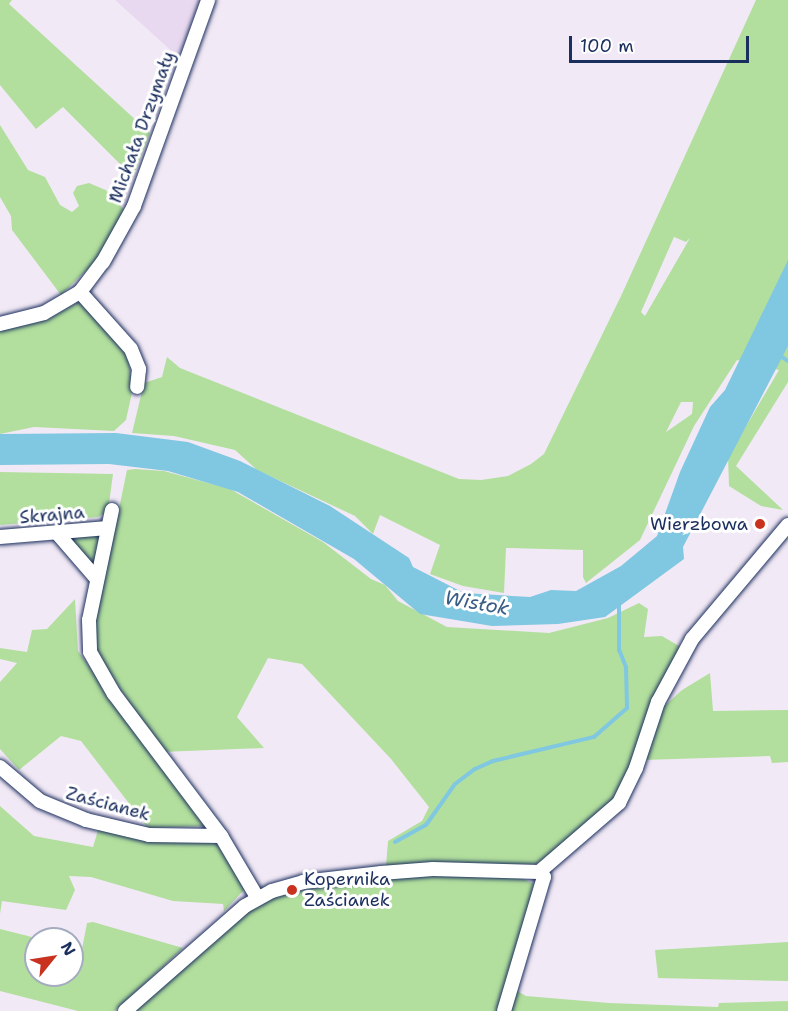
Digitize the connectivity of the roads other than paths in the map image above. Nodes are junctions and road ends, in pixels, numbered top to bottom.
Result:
1 (208, 0) edge
2 (80, 292) junction
3 (0, 324) edge
4 (137, 387) dead end
5 (112, 510) dead end
6 (788, 525) edge
7 (108, 528) junction
8 (57, 533) junction
9 (0, 537) edge
10 (97, 579) junction
11 (0, 767) edge
12 (221, 836) junction
13 (539, 872) junction
14 (257, 897) junction
15 (125, 1011) edge
16 (504, 1011) edge

1 - 2 street, Michała Drzymały
2 - 3 street, Michała Drzymały
2 - 4 street
5 - 7 street
6 - 13 street
7 - 8 street, Skrajna
7 - 10 street
8 - 9 street, Skrajna
8 - 10 street
10 - 12 street
11 - 12 street, Zaścianek
12 - 14 street
13 - 14 street
13 - 16 street
14 - 15 street

